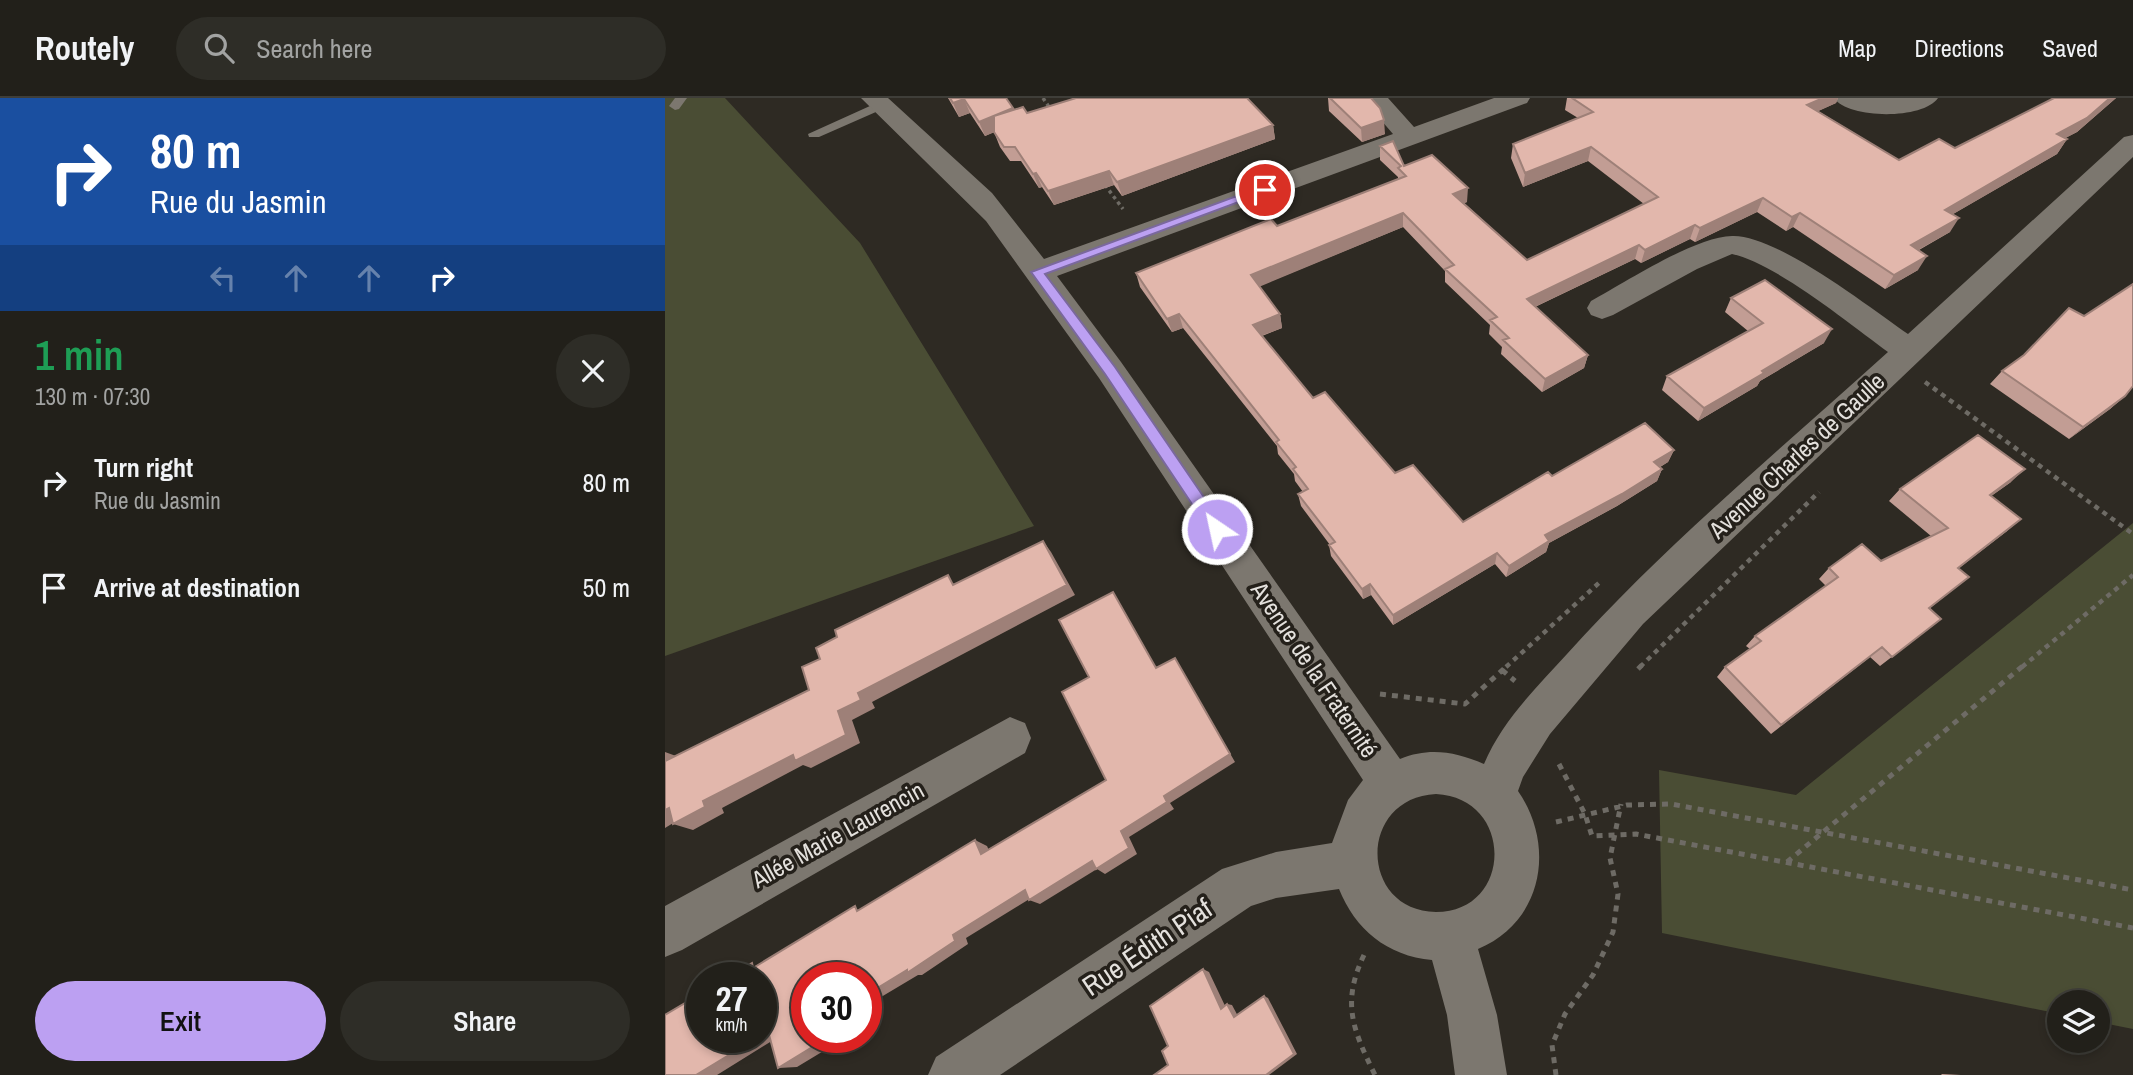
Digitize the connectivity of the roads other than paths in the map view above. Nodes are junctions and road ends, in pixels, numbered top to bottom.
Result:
1 (1374, 98) edge
2 (1518, 98) edge
3 (1846, 98) edge
4 (1926, 98) edge
5 (877, 102) edge
6 (814, 134) dead end
7 (1410, 137) junction
8 (2133, 143) edge
9 (1037, 272) junction
10 (1602, 307) dead end
11 (1903, 357) junction
12 (1010, 738) dead end
13 (1391, 783) junction
14 (1504, 814) junction
15 (1356, 863) junction
16 (665, 933) edge
17 (1450, 937) junction
18 (954, 1075) edge
19 (1481, 1075) edge

1 - 7 street
2 - 7 street
3 - 4 street
5 - 6 lane
5 - 9 street, Avenue de la Fraternité
7 - 9 street
8 - 11 street, Avenue Charles de Gaulle
9 - 13 street, Avenue de la Fraternité
10 - 11 street
11 - 14 street, Avenue Charles de Gaulle
12 - 16 street, Allée Marie Laurencin
13 - 14 street
13 - 15 street
14 - 17 street
15 - 17 street
15 - 18 street, Rue Édith Piaf
17 - 19 street

